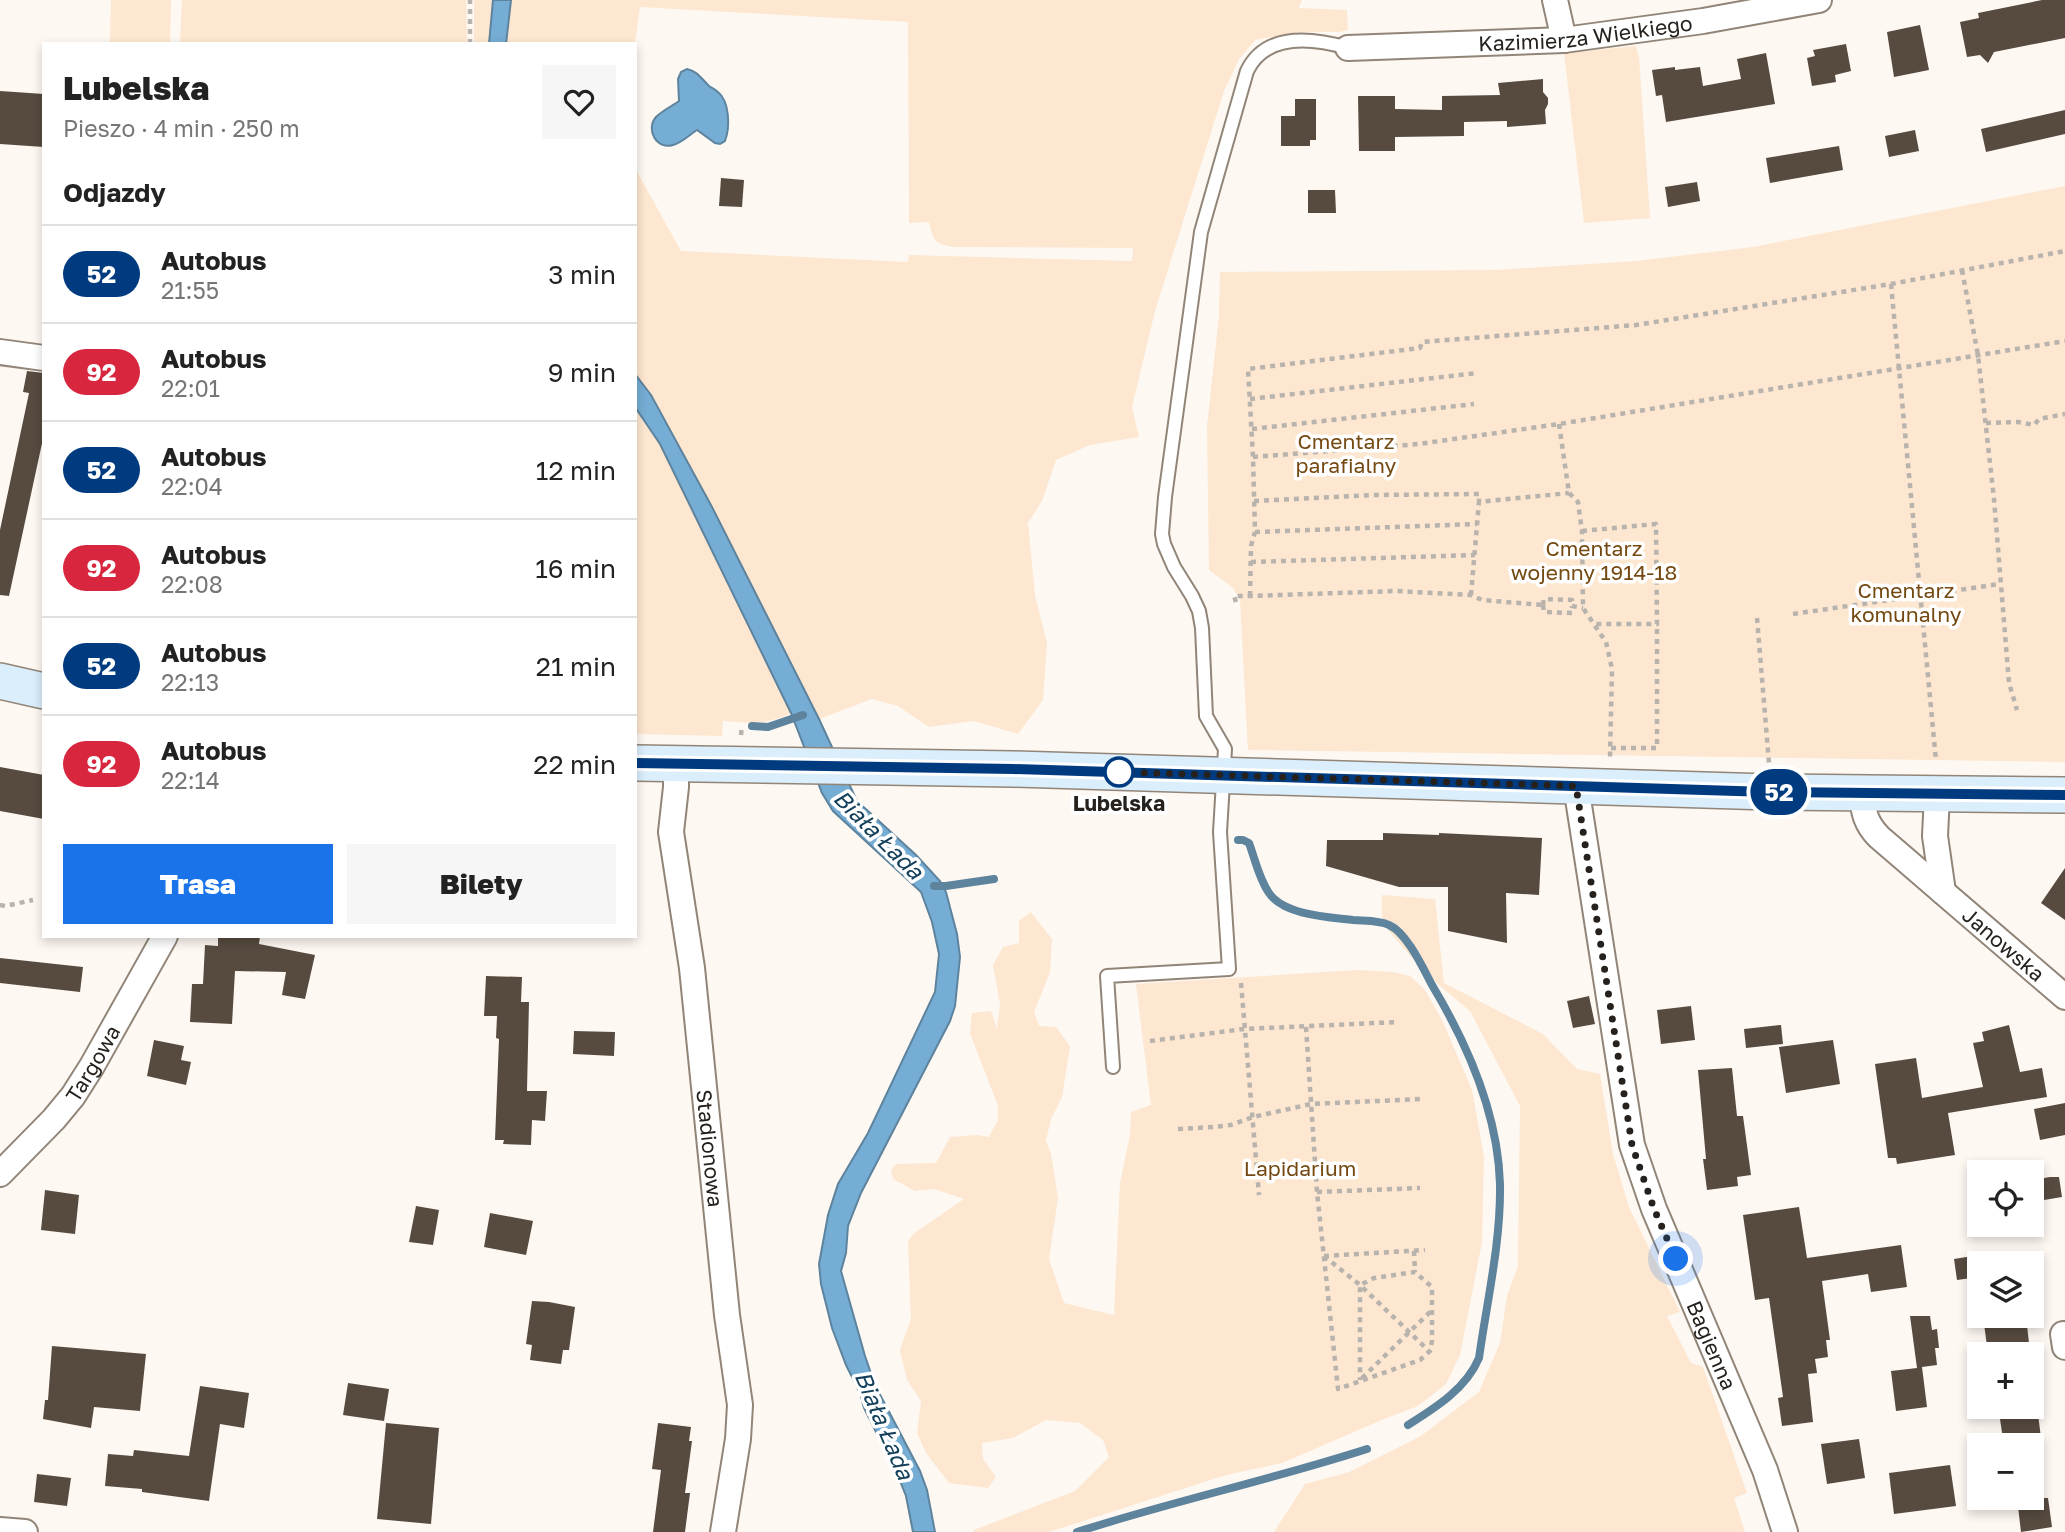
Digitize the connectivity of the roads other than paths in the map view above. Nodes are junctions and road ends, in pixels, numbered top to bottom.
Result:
1 (1555, 0) edge
2 (1819, 0) edge
3 (1564, 40) junction
4 (1348, 48) joint
5 (0, 352) edge
6 (42, 358) edge
7 (0, 681) edge
8 (42, 691) edge
9 (637, 763) edge
10 (676, 764) junction
11 (1224, 776) junction
12 (1936, 778) junction
13 (1576, 786) junction
14 (1862, 794) junction
15 (2065, 795) edge
16 (1943, 892) junction
17 (164, 938) edge
18 (2065, 997) edge
19 (1113, 1067) dead end
20 (0, 1174) edge
21 (0, 1530) edge
22 (25, 1532) edge
23 (723, 1532) edge
24 (1785, 1532) edge

1 - 3 street
2 - 3 street, Kazimierza Wielkiego
3 - 4 street, Kazimierza Wielkiego
4 - 11 lane
5 - 6 street
7 - 8 street
9 - 10 street
10 - 11 street
10 - 23 street, Stadionowa
11 - 13 street
11 - 19 lane
12 - 14 street
12 - 15 street
12 - 16 street, Janowska
13 - 14 street
13 - 24 street, Bagienna
14 - 16 street, Janowska
16 - 18 street, Janowska
17 - 20 street, Targowa
21 - 22 street

